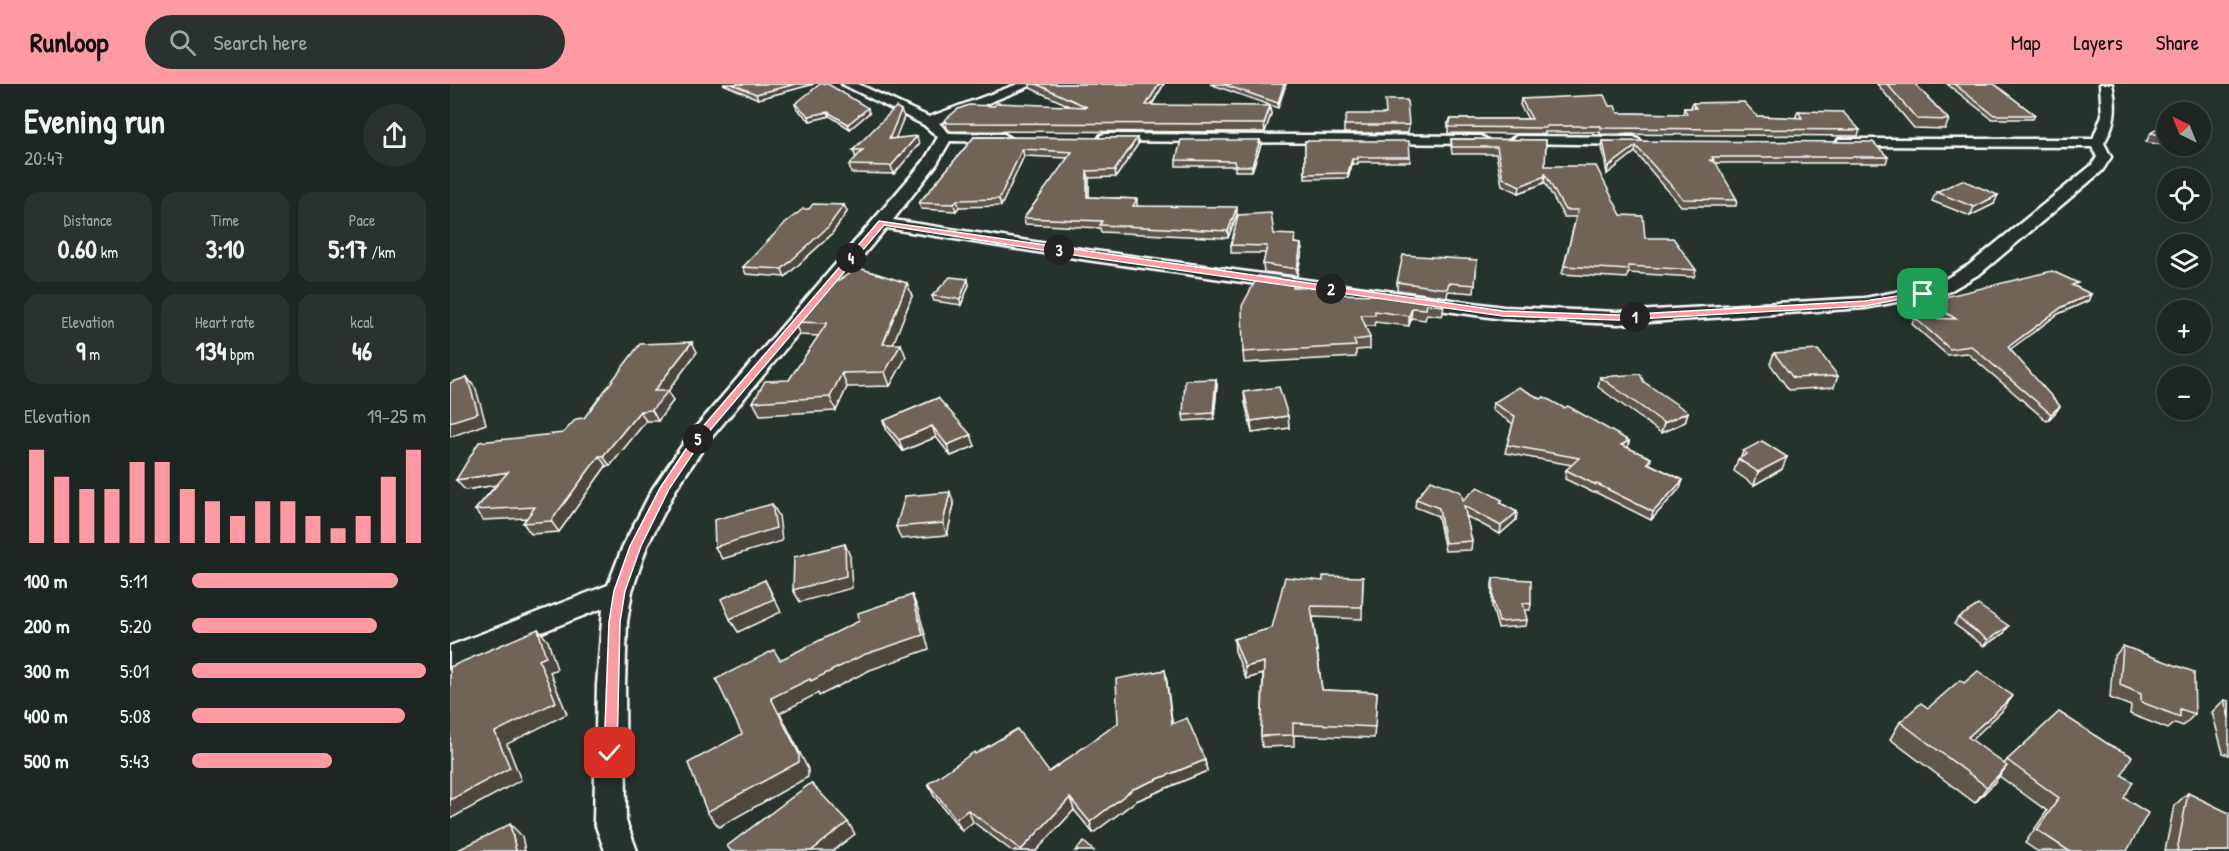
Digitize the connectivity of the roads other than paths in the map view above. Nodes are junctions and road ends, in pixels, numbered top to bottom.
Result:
1 (848, 84) edge
2 (1029, 84) edge
3 (2106, 84) edge
4 (937, 129) junction
5 (1017, 138) edge
6 (1089, 138) edge
7 (1653, 141) edge
8 (1833, 142) edge
9 (2097, 143) junction
10 (882, 223) junction
11 (619, 591) junction
12 (450, 657) edge
13 (621, 851) edge

1 - 4 street
2 - 4 street
3 - 9 street
4 - 5 street
4 - 10 street
6 - 7 street
8 - 9 street
9 - 10 street
10 - 11 street
11 - 12 street
11 - 13 street

